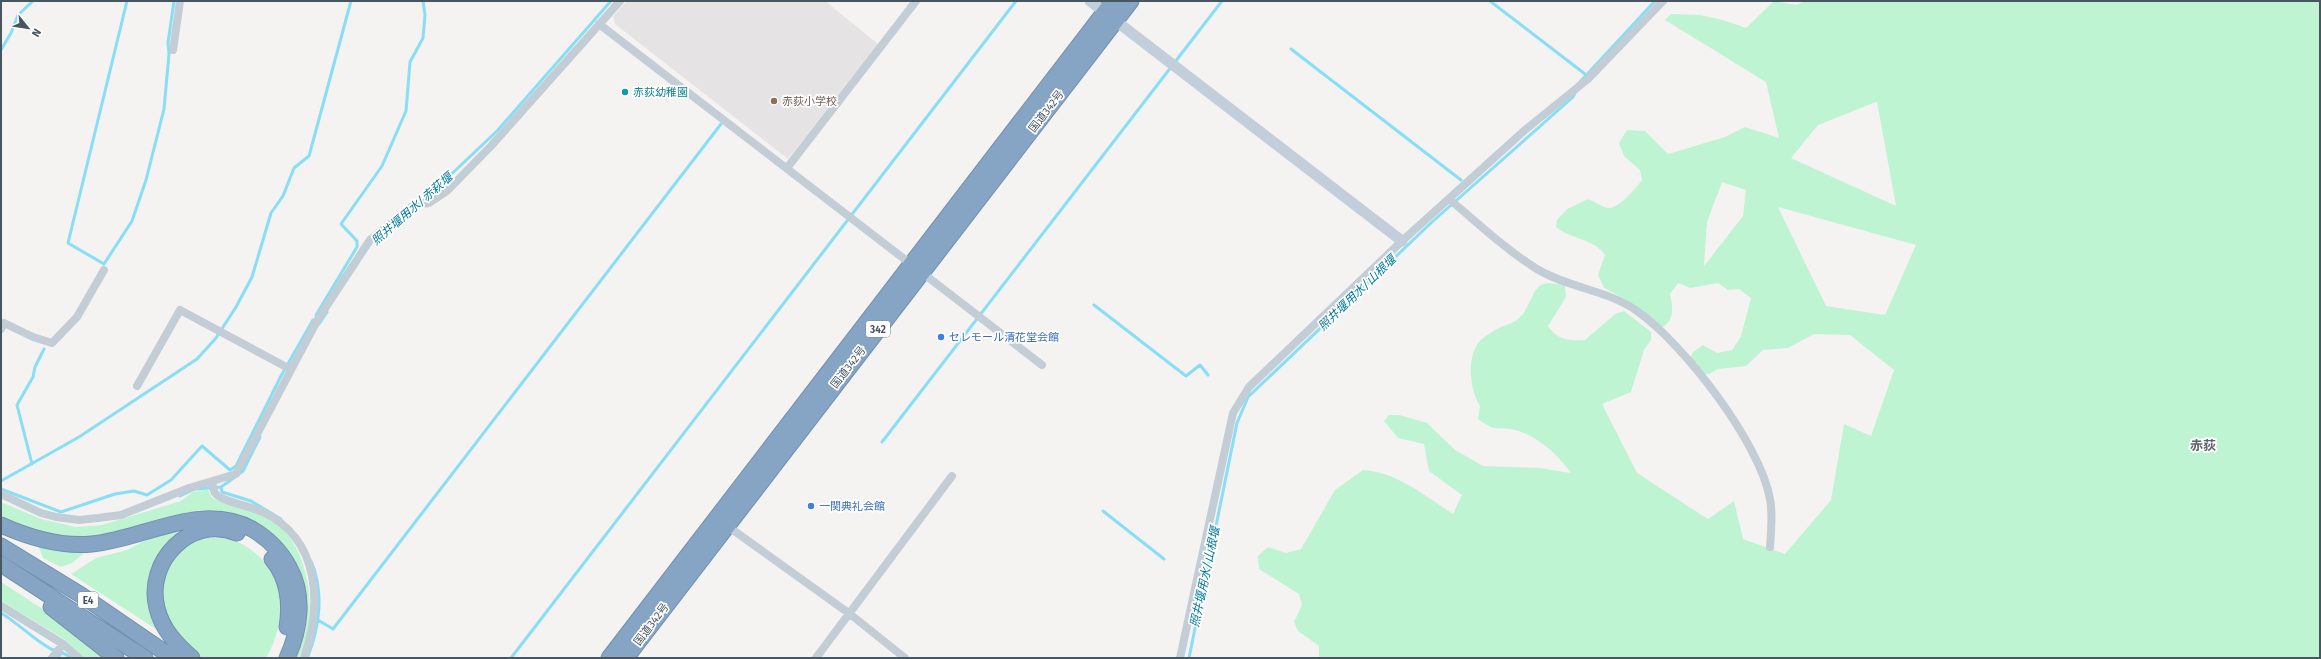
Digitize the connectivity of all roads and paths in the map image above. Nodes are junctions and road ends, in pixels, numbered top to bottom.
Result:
1 (180, 1) edge
2 (620, 1) edge
3 (916, 1) edge
4 (1090, 1) edge
5 (1130, 1) edge
6 (1663, 1) edge
7 (1111, 11) edge
8 (599, 24) junction
9 (173, 50) dead end
10 (787, 168) junction
11 (1449, 199) junction
12 (1402, 241) junction
13 (916, 268) junction
14 (104, 270) dead end
15 (1, 329) edge
16 (1042, 365) dead end
17 (290, 369) junction
18 (137, 386) dead end
19 (952, 476) dead end
20 (212, 482) junction
21 (1, 494) edge
22 (721, 522) junction
23 (1, 525) edge
24 (1, 546) edge
25 (1770, 547) dead end
26 (1, 564) edge
27 (1, 573) edge
28 (1, 606) edge
29 (850, 614) junction
30 (63, 644) junction
31 (52, 658) edge
32 (78, 658) edge
33 (116, 658) edge
34 (146, 658) edge
35 (173, 658) edge
36 (192, 658) edge
37 (276, 658) edge
38 (286, 658) edge
39 (304, 658) edge
40 (609, 658) edge
41 (626, 658) edge
42 (816, 658) edge
43 (904, 658) edge
44 (1180, 658) edge

1 - 9 street
2 - 8 street
3 - 10 street
4 - 7 street
5 - 7 highway, 国道342号 / 342
6 - 11 street
7 - 12 street
7 - 13 highway, 国道342号 / 342
8 - 10 street
8 - 17 street
10 - 13 street
11 - 12 street
11 - 25 street
12 - 44 street
13 - 16 street
13 - 22 highway, 国道342号 / 342
14 - 15 street
17 - 18 street
17 - 20 street
19 - 29 street
20 - 21 street
20 - 39 street
22 - 29 street
22 - 40 highway, 国道342号 / 342
22 - 41 highway, 国道342号 / 342
23 - 38 highway
24 - 35 highway, E4
26 - 34 highway, E4
27 - 33 highway
28 - 30 street
29 - 42 street
29 - 43 street
30 - 31 street
30 - 32 street
36 - 37 highway

